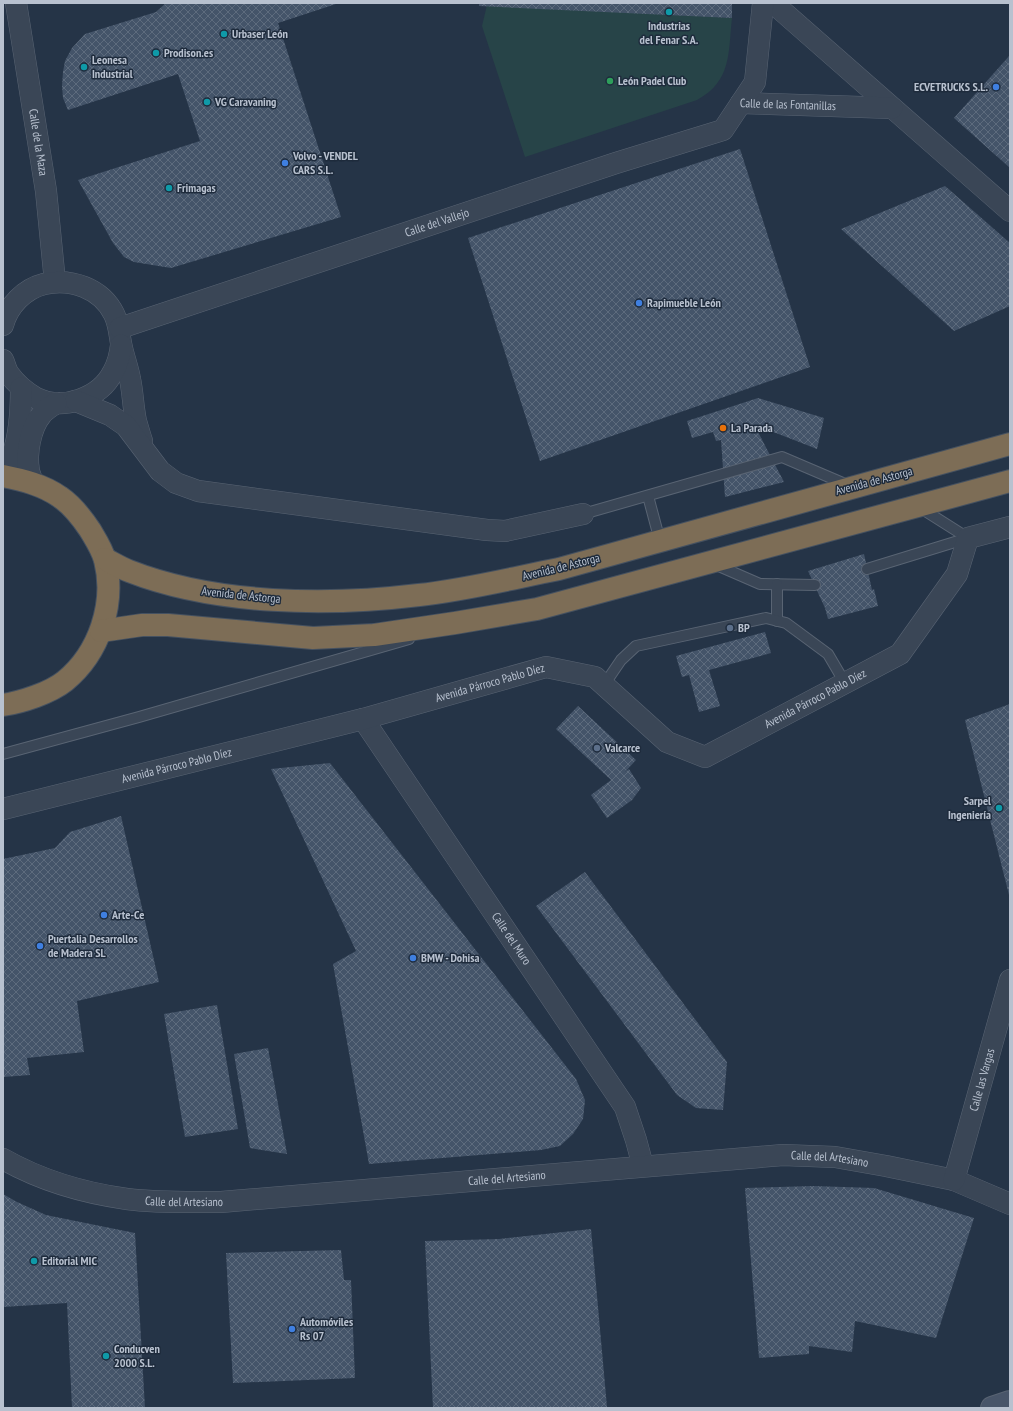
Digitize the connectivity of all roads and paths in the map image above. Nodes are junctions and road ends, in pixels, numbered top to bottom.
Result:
1 (16, 3) edge
2 (763, 3) edge
3 (773, 3) edge
4 (741, 103) junction
5 (892, 108) junction
6 (1010, 211) edge
7 (55, 282) junction
8 (10, 303) edge
9 (3, 325) edge
10 (120, 336) junction
11 (3, 360) edge
12 (21, 388) junction
13 (66, 402) junction
14 (1010, 444) edge
15 (144, 452) junction
16 (3, 476) edge
17 (1010, 482) edge
18 (33, 483) junction
19 (853, 487) junction
20 (648, 496) junction
21 (918, 507) junction
22 (583, 514) joint
23 (1010, 527) edge
24 (968, 538) junction
25 (660, 541) junction
26 (105, 559) junction
27 (710, 563) junction
28 (867, 569) dead end
29 (777, 584) junction
30 (815, 585) dead end
31 (777, 621) junction
32 (455, 624) junction
33 (101, 631) junction
34 (845, 683) junction
35 (604, 685) junction
36 (3, 705) edge
37 (363, 719) junction
38 (3, 754) edge
39 (3, 809) edge
40 (1010, 980) edge
41 (3, 1159) edge
42 (643, 1166) junction
43 (954, 1180) junction
44 (1010, 1204) edge
45 (1010, 1402) edge
46 (992, 1408) edge

1 - 7 street, Calle de la Maza
2 - 4 street, Calle de las Fontanillas
3 - 5 street
4 - 5 street, Calle de las Fontanillas
4 - 10 street, Calle del Vallejo
5 - 6 street
7 - 8 street
7 - 10 street
8 - 9 street
10 - 13 street
10 - 15 street
11 - 12 street
12 - 13 street
12 - 16 street
13 - 15 street
13 - 18 street
14 - 19 highway, Avenida de Astorga
15 - 22 street
16 - 18 highway
17 - 21 highway
18 - 26 highway
19 - 20 lane
19 - 25 highway, Avenida de Astorga
20 - 22 lane
20 - 25 lane
21 - 24 lane
21 - 27 highway
23 - 24 street
24 - 28 lane
24 - 34 street, Avenida Párroco Pablo Díez
25 - 26 highway, Avenida de Astorga
26 - 33 highway
27 - 29 lane
27 - 32 highway
29 - 30 lane
29 - 31 lane
31 - 34 lane
31 - 35 lane
32 - 33 highway
32 - 38 lane
33 - 36 highway
34 - 35 street, Avenida Párroco Pablo Díez
35 - 37 street, Avenida Párroco Pablo Díez
37 - 39 street, Avenida Párroco Pablo Díez
37 - 42 street, Calle del Muro
40 - 43 street, Calle las Vargas
41 - 42 street, Calle del Artesiano
42 - 43 street, Calle del Artesiano
43 - 44 street, Calle del Artesiano
45 - 46 street

